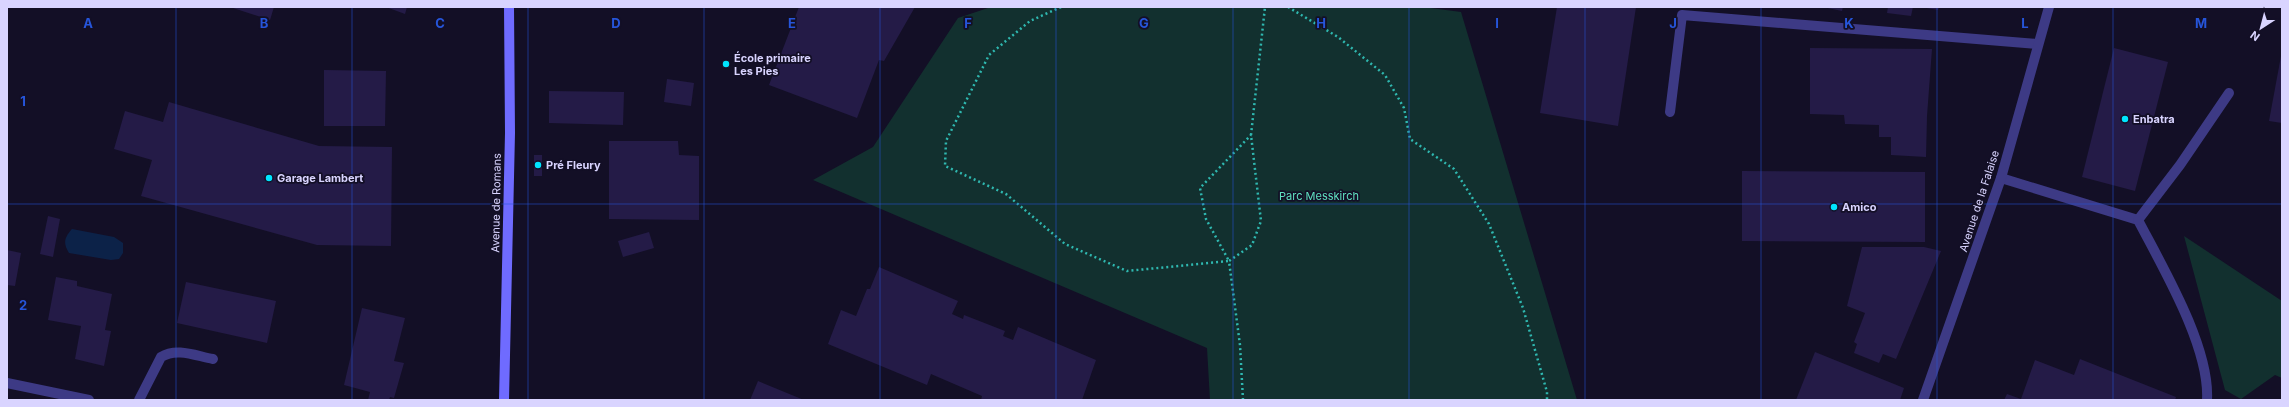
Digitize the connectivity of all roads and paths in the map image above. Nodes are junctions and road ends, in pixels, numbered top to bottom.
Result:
1 (509, 7) edge
2 (1061, 7) edge
3 (1264, 7) edge
4 (1288, 7) edge
5 (2048, 7) edge
6 (1682, 11) edge
7 (2037, 44) junction
8 (2229, 93) dead end
9 (1670, 112) dead end
10 (1251, 135) junction
11 (2001, 178) junction
12 (2138, 220) junction
13 (1230, 261) junction
14 (213, 359) dead end
15 (7, 383) edge
16 (89, 400) edge
17 (139, 400) edge
18 (504, 400) edge
19 (1243, 400) edge
20 (1547, 400) edge
21 (1924, 400) edge
22 (2206, 400) edge

1 - 18 main road, Avenue de Romans
2 - 13 path
3 - 10 path
4 - 20 path
5 - 7 street, Avenue de la Falaise
6 - 7 street
6 - 9 street
7 - 11 street, Avenue de la Falaise
8 - 12 street
10 - 13 path
10 - 13 path
11 - 12 street
11 - 21 street, Avenue de la Falaise
12 - 22 street
13 - 19 path
14 - 17 street
15 - 16 street

